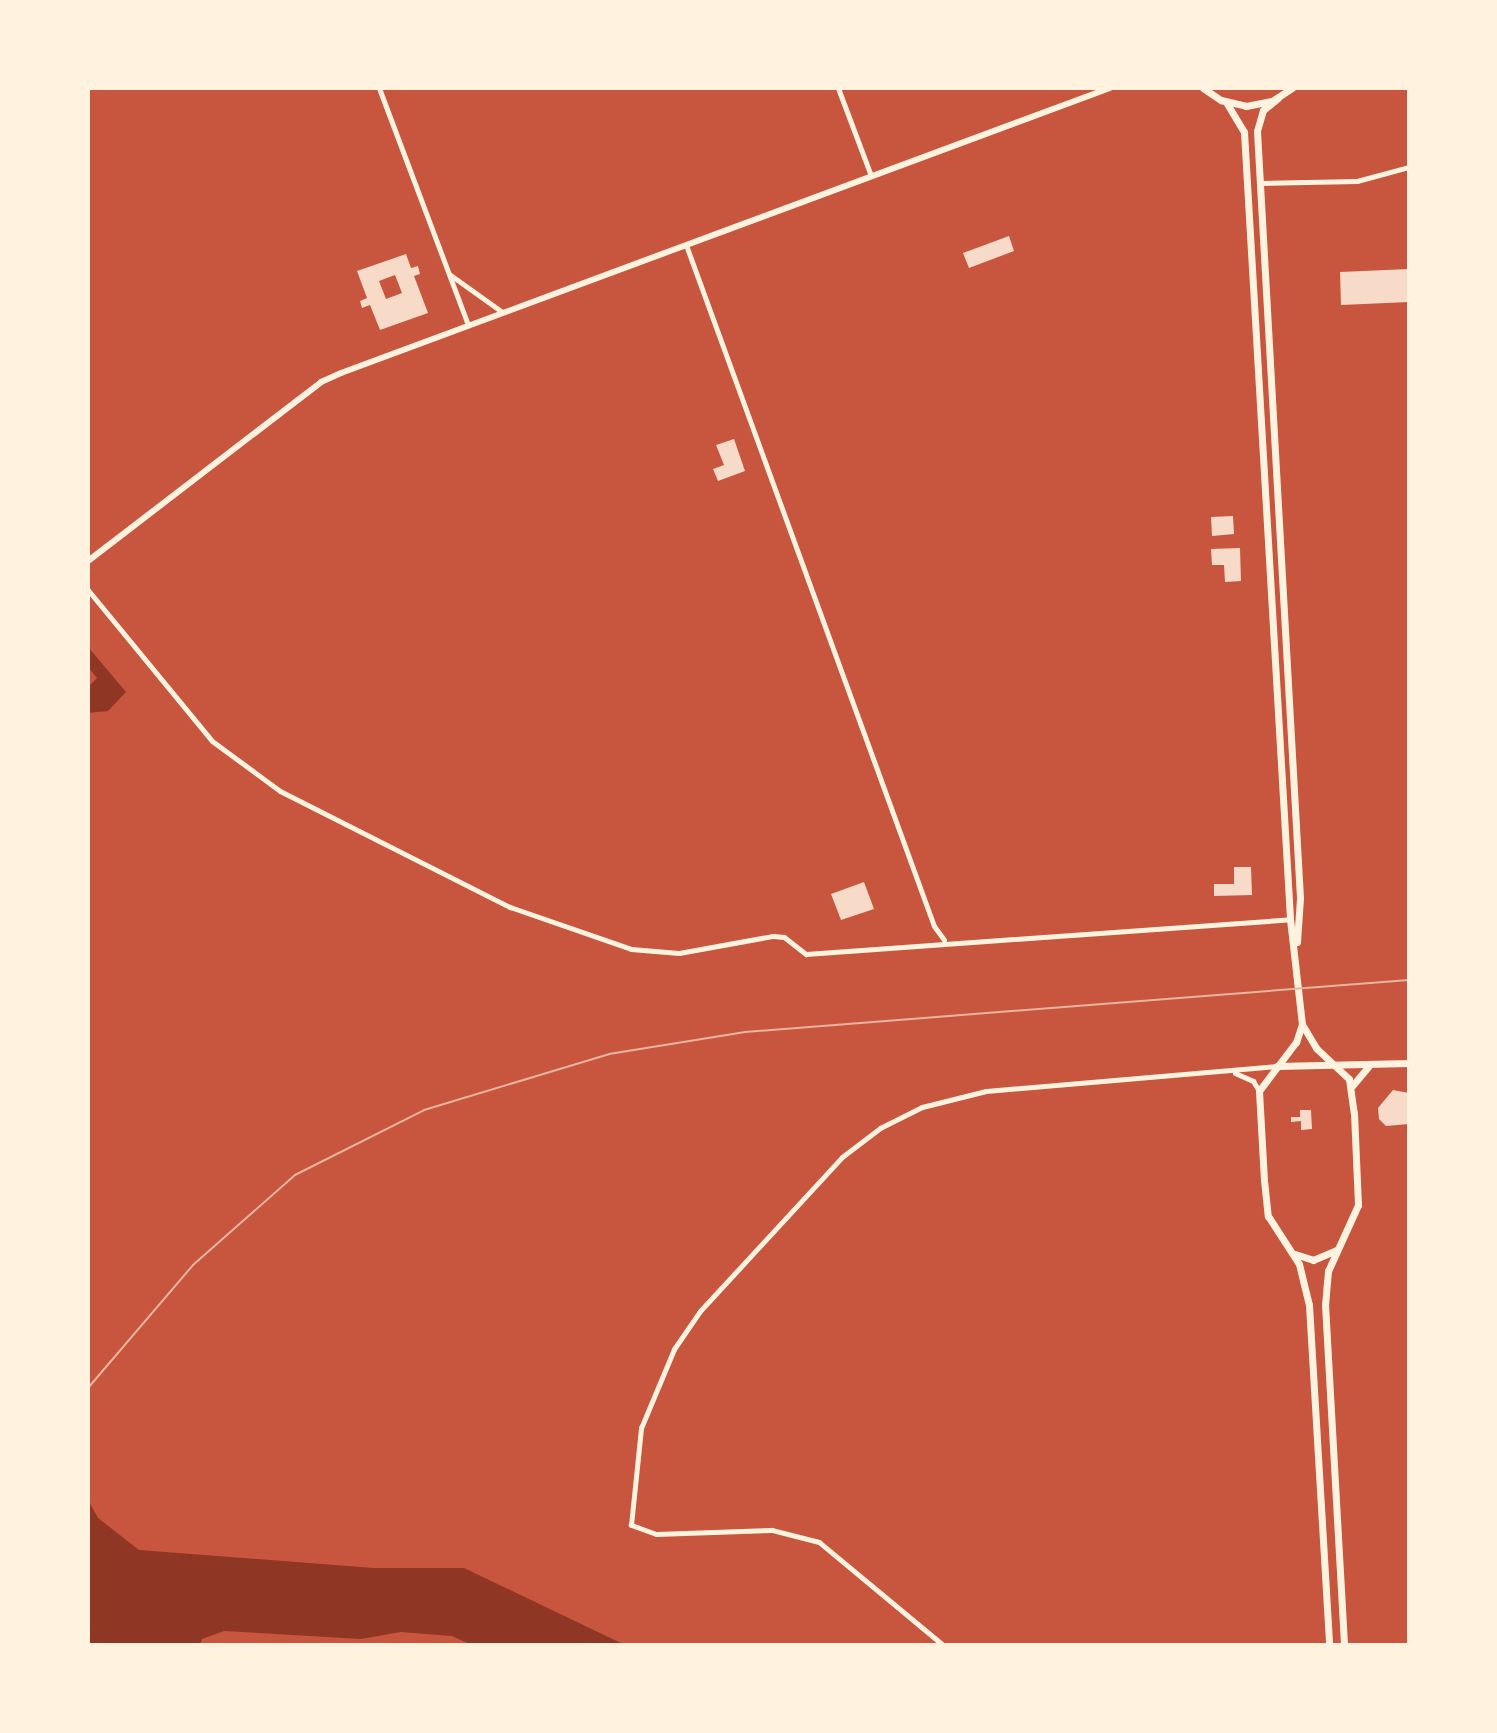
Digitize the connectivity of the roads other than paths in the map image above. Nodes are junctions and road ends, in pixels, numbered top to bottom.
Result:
1 (379, 88) edge
2 (838, 88) edge
3 (1110, 88) edge
4 (1292, 88) edge
5 (1202, 89) edge
6 (1278, 98) junction
7 (1226, 102) junction
8 (1409, 167) edge
9 (871, 176) junction
10 (1260, 183) junction
11 (1247, 184) junction
12 (686, 245) junction
13 (448, 273) junction
14 (502, 312) junction
15 (468, 325) junction
16 (1265, 470) junction
17 (1275, 470) junction
18 (1280, 540) junction
19 (1268, 541) junction
20 (88, 561) edge
21 (88, 590) edge
22 (1290, 919) junction
23 (1300, 919) junction
24 (945, 941) junction
25 (1296, 949) junction
26 (1302, 1024) junction
27 (1409, 1063) edge
28 (1336, 1065) junction
29 (1277, 1066) junction
30 (1369, 1066) junction
31 (1230, 1072) junction
32 (1352, 1086) junction
33 (1259, 1091) junction
34 (1336, 1250) junction
35 (1295, 1254) junction
36 (1325, 1304) junction
37 (1309, 1305) junction
38 (943, 1645) edge
39 (1329, 1645) edge
40 (1344, 1645) edge

1 - 13 street
2 - 9 street
3 - 9 street
4 - 6 main road
5 - 7 main road
6 - 7 main road
6 - 10 main road
7 - 11 main road
8 - 10 street
9 - 12 street
10 - 11 main road
10 - 17 main road
11 - 16 main road
12 - 14 street
12 - 24 street
13 - 14 street
13 - 15 street
14 - 15 street
15 - 20 street
16 - 17 main road
16 - 19 main road
17 - 18 main road
18 - 19 main road
18 - 23 main road
19 - 22 main road
21 - 24 street
22 - 23 street
22 - 24 street
22 - 25 main road
23 - 25 main road
25 - 26 main road
26 - 28 main road
26 - 29 main road
27 - 30 main road
28 - 29 main road
28 - 30 main road
28 - 32 main road
29 - 31 street
29 - 33 main road
30 - 32 main road
31 - 33 street
31 - 38 street
32 - 34 main road
33 - 35 main road
34 - 35 main road
34 - 36 main road
35 - 37 main road
36 - 37 main road
36 - 40 main road
37 - 39 main road

